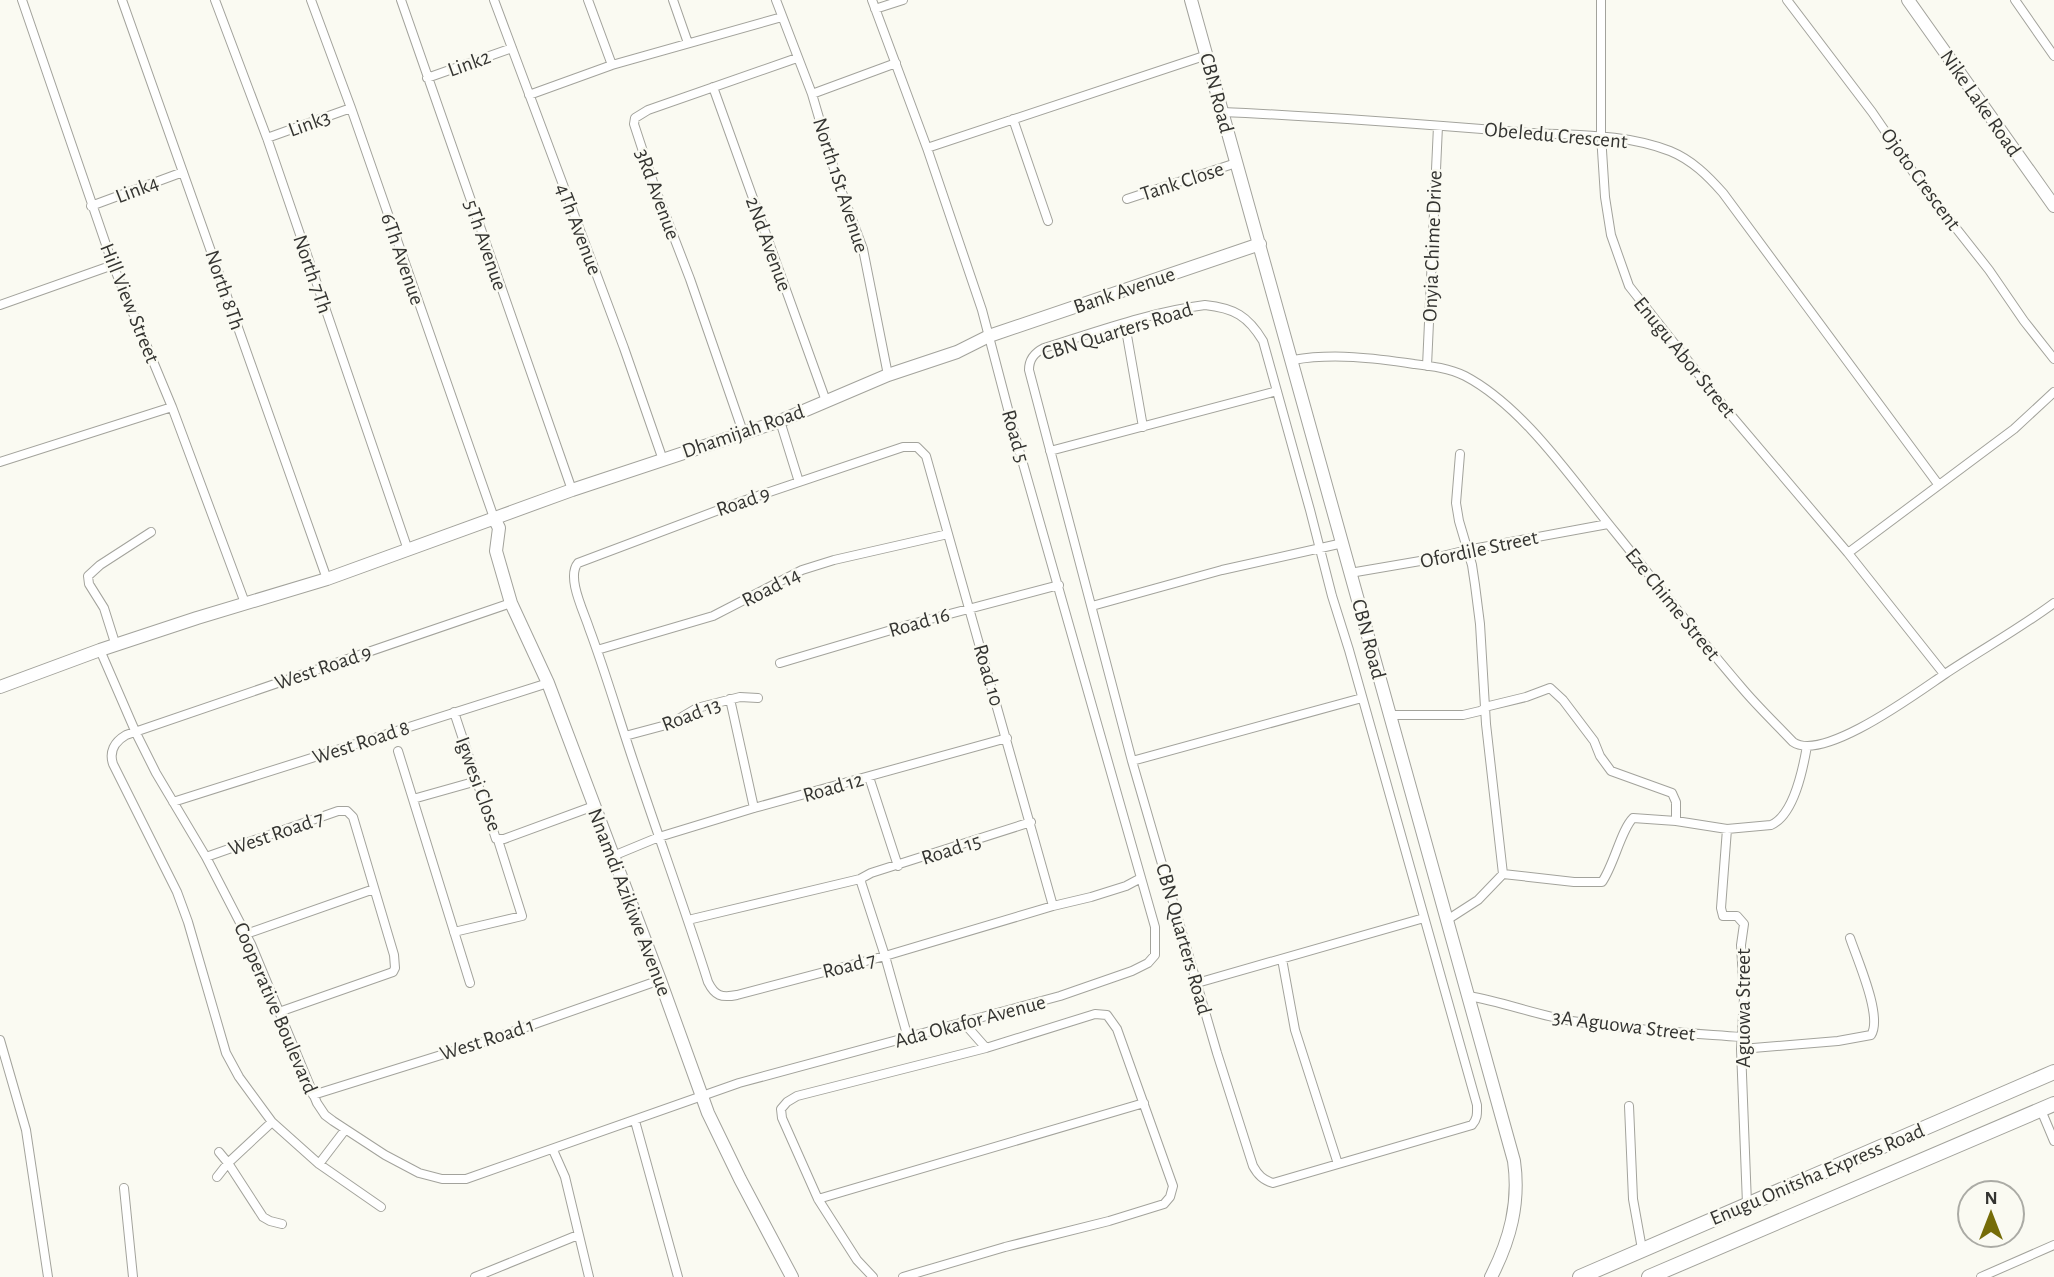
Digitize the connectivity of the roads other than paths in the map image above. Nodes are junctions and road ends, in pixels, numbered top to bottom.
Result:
1 (22, 0) edge
2 (122, 0) edge
3 (215, 0) edge
4 (311, 0) edge
5 (401, 0) edge
6 (494, 0) edge
7 (588, 0) edge
8 (673, 0) edge
9 (776, 0) edge
10 (903, 0) edge
11 (1191, 0) edge
12 (1601, 0) edge
13 (1787, 0) edge
14 (1908, 0) edge
15 (2015, 0) edge
16 (874, 5) edge
17 (782, 17) junction
18 (688, 43) junction
19 (512, 48) junction
20 (1207, 55) junction
21 (2054, 56) edge
22 (797, 58) junction
23 (896, 63) junction
24 (611, 65) junction
25 (427, 78) junction
26 (713, 87) junction
27 (812, 94) junction
28 (529, 95) junction
29 (351, 108) junction
30 (1222, 112) junction
31 (1013, 119) junction
32 (1438, 126) junction
33 (1601, 135) junction
34 (267, 138) junction
35 (927, 148) junction
36 (1236, 163) junction
37 (183, 172) junction
38 (1127, 199) dead end
39 (91, 206) junction
40 (2054, 206) edge
41 (1048, 221) dead end
42 (1259, 244) junction
43 (113, 265) junction
44 (0, 305) edge
45 (1125, 324) junction
46 (989, 336) junction
47 (2054, 359) edge
48 (1293, 360) junction
49 (1427, 366) junction
50 (888, 375) junction
51 (1277, 391) junction
52 (2054, 392) edge
53 (826, 401) junction
54 (172, 407) junction
55 (780, 421) junction
56 (1143, 426) junction
57 (743, 432) junction
58 (917, 447) joint
59 (1050, 451) junction
60 (1460, 454) dead end
61 (663, 460) junction
62 (0, 461) edge
63 (799, 482) junction
64 (1938, 484) junction
65 (572, 490) junction
66 (494, 518) junction
67 (1608, 524) junction
68 (151, 532) dead end
69 (948, 534) junction
70 (1343, 543) junction
71 (1320, 548) junction
72 (408, 550) junction
73 (1467, 550) junction
74 (1848, 553) junction
75 (574, 568) joint
76 (1350, 573) junction
77 (327, 579) junction
78 (1059, 586) junction
79 (245, 603) junction
80 (510, 603) junction
81 (2054, 603) edge
82 (1092, 606) junction
83 (970, 608) junction
84 (116, 646) junction
85 (100, 650) junction
86 (597, 650) junction
87 (780, 663) dead end
88 (1944, 674) junction
89 (548, 683) junction
90 (0, 687) edge
91 (758, 698) dead end
92 (1362, 698) junction
93 (730, 699) junction
94 (1485, 709) junction
95 (454, 712) junction
96 (1390, 715) junction
97 (136, 733) junction
98 (625, 736) junction
99 (1006, 738) junction
100 (1803, 746) junction
101 (398, 751) dead end
102 (1132, 761) junction
103 (869, 777) junction
104 (477, 781) junction
105 (413, 799) junction
106 (173, 803) junction
107 (594, 806) junction
108 (754, 808) junction
109 (1676, 821) junction
110 (1031, 822) junction
111 (1727, 829) junction
112 (659, 837) junction
113 (498, 839) junction
114 (613, 856) junction
115 (206, 857) junction
116 (898, 866) junction
117 (1503, 874) junction
118 (1141, 878) junction
119 (860, 879) junction
120 (374, 889) junction
121 (1053, 906) junction
122 (1423, 918) junction
123 (688, 920) junction
124 (1447, 920) junction
125 (454, 932) junction
126 (246, 934) junction
127 (1850, 938) dead end
128 (885, 956) junction
129 (1282, 959) junction
130 (660, 980) junction
131 (470, 983) dead end
132 (1197, 983) junction
133 (1468, 996) junction
134 (279, 1012) junction
135 (964, 1023) junction
136 (1741, 1037) junction
137 (908, 1038) junction
138 (0, 1040) edge
139 (986, 1048) junction
140 (1741, 1049) junction
141 (4, 1068) edge
142 (2054, 1072) edge
143 (313, 1095) junction
144 (701, 1096) junction
145 (1144, 1103) junction
146 (1629, 1106) dead end
147 (2047, 1107) edge
148 (635, 1121) junction
149 (272, 1122) junction
150 (345, 1130) junction
151 (2054, 1141) edge
152 (553, 1150) junction
153 (219, 1152) dead end
154 (228, 1163) junction
155 (319, 1164) junction
156 (1339, 1164) junction
157 (217, 1177) dead end
158 (124, 1188) dead end
159 (818, 1199) junction
160 (1747, 1204) junction
161 (381, 1208) dead end
162 (282, 1224) dead end
163 (579, 1235) junction
164 (2054, 1245) edge
165 (1642, 1249) junction
166 (1502, 1255) junction
167 (1985, 1276) edge
168 (48, 1277) edge
169 (133, 1277) edge
170 (475, 1277) edge
171 (589, 1277) edge
172 (678, 1277) edge
173 (792, 1277) edge
174 (873, 1277) edge
175 (903, 1277) edge
176 (1491, 1277) edge
177 (1501, 1277) edge
178 (1580, 1277) edge
179 (1649, 1277) edge

1 - 39 street, Hill View Street
2 - 37 street, North 8Th
3 - 34 street, North 7Th
4 - 29 street, 6Th Avenue
5 - 25 street, 5Th Avenue
6 - 19 street, 4Th Avenue
7 - 24 street
8 - 18 street
9 - 17 street, North 1St Avenue
10 - 16 street
11 - 20 main road, CBN Road
12 - 33 street, Enugu Abor Street
13 - 47 street, Ojoto Crescent
14 - 40 main road, Nike Lake Road
15 - 21 street
16 - 23 street, Road 5
17 - 18 street
17 - 22 street, North 1St Avenue
18 - 24 street
19 - 25 street, Link2
19 - 28 street, 4Th Avenue
20 - 30 main road, CBN Road
20 - 31 street
22 - 26 street, 3Rd Avenue
22 - 27 street, North 1St Avenue
23 - 27 street
23 - 35 street, Road 5
24 - 28 street
25 - 65 street, 5Th Avenue
26 - 53 street, 2Nd Avenue
26 - 57 street, 3Rd Avenue
27 - 50 street, North 1St Avenue
28 - 61 street, 4Th Avenue
29 - 34 street, Link3
29 - 66 street, 6Th Avenue
30 - 32 street, Obeledu Crescent
30 - 36 main road, CBN Road
31 - 35 street
31 - 41 street
32 - 33 street, Obeledu Crescent
32 - 49 street, Onyia Chime Drive
33 - 64 street, Obeledu Crescent
33 - 74 street, Enugu Abor Street
34 - 72 street, North 7Th
35 - 46 street, Road 5
36 - 38 street, Tank Close
36 - 42 main road, CBN Road
37 - 39 street, Link4
37 - 77 street, North 8Th
39 - 43 street, Hill View Street
42 - 46 main road, Bank Avenue
42 - 48 main road, CBN Road
43 - 44 street
43 - 54 street, Hill View Street
45 - 51 street, CBN Quarters Road
45 - 56 street
45 - 59 street, CBN Quarters Road
46 - 50 main road, Dhamijah Road
46 - 78 street, Road 5
48 - 49 street, Eze Chime Street
48 - 70 main road, CBN Road
49 - 67 street, Eze Chime Street
50 - 53 main road, Dhamijah Road
51 - 56 street
51 - 71 street, CBN Quarters Road
52 - 64 street
53 - 55 main road, Dhamijah Road
54 - 62 street
54 - 79 street, Hill View Street
55 - 57 main road, Dhamijah Road
55 - 63 street
56 - 59 street
57 - 61 main road, Dhamijah Road
58 - 63 street, Road 9
58 - 69 street, Road 10
59 - 82 street, CBN Quarters Road
60 - 73 street
61 - 65 main road, Dhamijah Road
63 - 75 street, Road 9
64 - 74 street
65 - 66 main road, Dhamijah Road
66 - 72 main road, Dhamijah Road
66 - 80 main road, Nnamdi Azikiwe Avenue
67 - 73 street, Ofordile Street
67 - 100 street, Eze Chime Street
68 - 84 street
69 - 83 street, Road 10
69 - 86 street, Road 14
70 - 71 street
70 - 76 main road, CBN Road
71 - 82 street
71 - 92 street, CBN Quarters Road
72 - 77 main road, Dhamijah Road
73 - 76 street, Ofordile Street
73 - 94 street
74 - 88 street, Enugu Abor Street
75 - 86 street, Road 7
76 - 96 main road, CBN Road
77 - 79 main road, Dhamijah Road
78 - 83 street, Road 16
78 - 118 street, Road 5
79 - 84 main road, Dhamijah Road
80 - 89 main road, Nnamdi Azikiwe Avenue
80 - 97 street, West Road 9
81 - 88 street
82 - 102 street, CBN Quarters Road
83 - 87 street, Road 16
83 - 99 street, Road 10
84 - 85 main road, Dhamijah Road
85 - 90 main road, Dhamijah Road
85 - 97 street, Cooperative Boulevard
86 - 98 street, Road 7
88 - 100 street
89 - 95 street, West Road 8
89 - 107 main road, Nnamdi Azikiwe Avenue
91 - 93 street, Road 13
92 - 102 street
92 - 122 street, CBN Quarters Road
93 - 98 street, Road 13
93 - 108 street
94 - 96 street
94 - 109 street
94 - 117 street
95 - 104 street, Igwesi Close
95 - 106 street, West Road 8
96 - 124 main road, CBN Road
97 - 106 street, Cooperative Boulevard
97 - 149 street
98 - 112 street, Road 7
99 - 103 street, Road 12
99 - 110 street, Road 10
100 - 111 street, Eze Chime Street
101 - 105 street
102 - 132 street, CBN Quarters Road
103 - 108 street, Road 12
103 - 116 street
104 - 105 street
104 - 113 street, Igwesi Close
105 - 125 street
106 - 115 street, Cooperative Boulevard
107 - 113 street, Igwesi Close
107 - 114 main road, Nnamdi Azikiwe Avenue
108 - 112 street, Road 12
109 - 111 street
109 - 117 street
110 - 116 street, Road 15
110 - 121 street, Road 10
111 - 136 street, Aguowa Street
112 - 114 street, Road 12
112 - 123 street, Road 7
113 - 125 street
114 - 130 main road, Nnamdi Azikiwe Avenue
115 - 120 street, West Road 7
115 - 126 street, Cooperative Boulevard
116 - 119 street, Road 15
117 - 124 street
118 - 121 street, Road 7
118 - 135 street, Ada Okafor Avenue
119 - 123 street, Road 15
119 - 128 street
120 - 126 street
120 - 134 street
121 - 128 street, Road 7
122 - 129 street
122 - 156 street, CBN Quarters Road
123 - 128 street, Road 7
124 - 133 main road, CBN Road
125 - 131 street
126 - 134 street, Cooperative Boulevard
127 - 140 street
128 - 137 street
129 - 132 street
129 - 156 street
130 - 143 street, West Road 1
130 - 144 main road, Nnamdi Azikiwe Avenue
132 - 156 street, CBN Quarters Road
133 - 136 street, 3A Aguowa Street
133 - 166 main road, CBN Road
134 - 143 street, Cooperative Boulevard
135 - 137 street, Ada Okafor Avenue
135 - 139 street
136 - 140 street, Aguowa Street
137 - 144 street, Ada Okafor Avenue
138 - 141 street
139 - 145 street
139 - 159 street
140 - 160 street, Aguowa Street
141 - 168 street
142 - 160 highway, Enugu Onitsha Express Road
143 - 150 street, Cooperative Boulevard
144 - 148 street, Cooperative Boulevard
144 - 173 main road, Nnamdi Azikiwe Avenue
145 - 159 street
145 - 175 street
146 - 165 street
147 - 151 street
147 - 179 highway, Enugu Onitsha Express Road
148 - 152 street, Cooperative Boulevard
148 - 172 street
149 - 154 street
149 - 155 street
150 - 152 street, Cooperative Boulevard
150 - 155 street
152 - 163 street
153 - 154 street
154 - 157 street
154 - 162 street
155 - 161 street
158 - 169 street
159 - 174 street
160 - 165 highway, Enugu Onitsha Express Road
163 - 170 street
163 - 171 street
164 - 167 street
165 - 178 highway, Enugu Onitsha Express Road
166 - 176 main road, CBN Road
166 - 177 main road

